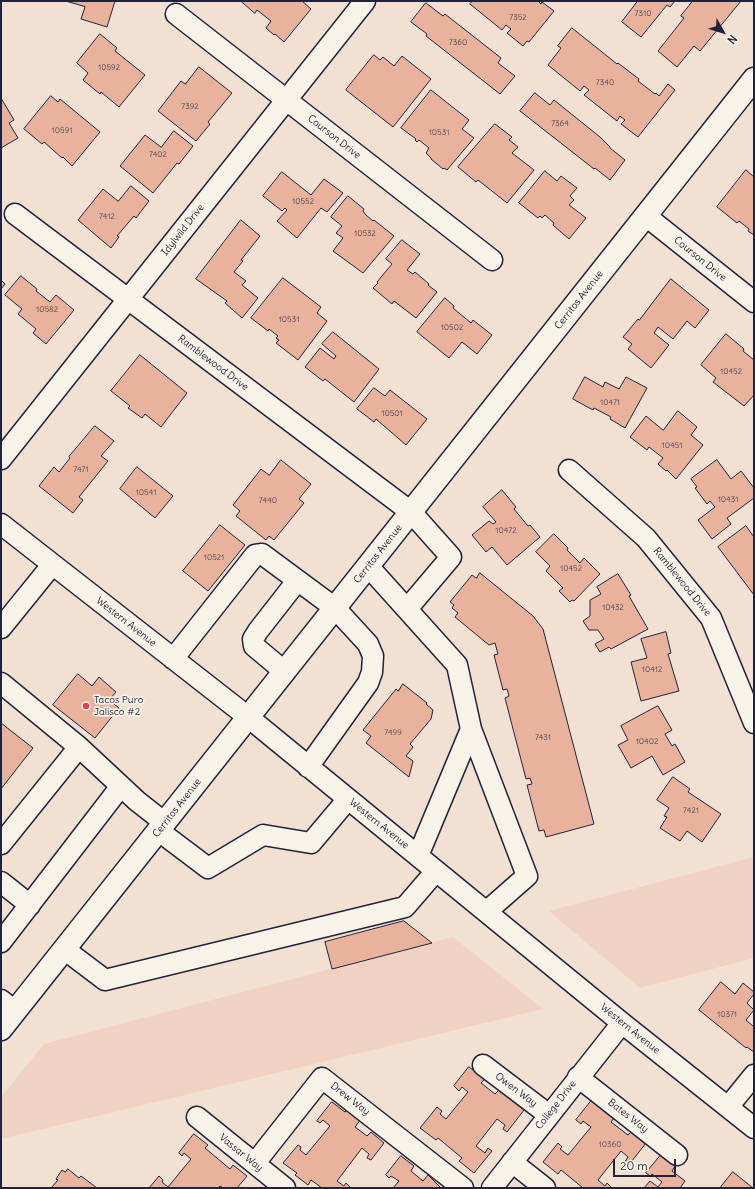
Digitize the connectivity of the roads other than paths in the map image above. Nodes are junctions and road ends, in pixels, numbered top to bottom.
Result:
1 (365, 1) edge
2 (176, 14) dead end
3 (754, 79) edge
4 (286, 100) junction
5 (15, 214) dead end
6 (646, 216) junction
7 (492, 260) dead end
8 (128, 299) junction
9 (754, 302) edge
10 (1, 459) edge
11 (569, 470) dead end
12 (411, 512) junction
13 (1, 524) edge
14 (52, 564) junction
15 (368, 566) junction
16 (297, 581) junction
17 (335, 608) junction
18 (407, 609) junction
19 (1, 628) edge
20 (173, 659) junction
21 (285, 672) junction
22 (2, 685) edge
23 (248, 718) junction
24 (754, 723) edge
25 (471, 729) junction
26 (79, 747) junction
27 (308, 767) junction
28 (121, 786) junction
29 (348, 799) junction
30 (162, 827) junction
31 (1, 844) edge
32 (418, 856) junction
33 (436, 871) junction
34 (1, 882) edge
35 (30, 906) junction
36 (486, 912) junction
37 (1, 942) edge
38 (64, 949) junction
39 (8, 1006) edge
40 (622, 1023) junction
41 (1, 1029) edge
42 (483, 1065) dead end
43 (754, 1075) edge
44 (578, 1077) junction
45 (728, 1107) junction
46 (549, 1115) junction
47 (197, 1118) dead end
48 (754, 1128) edge
49 (678, 1155) dead end
50 (512, 1162) junction
51 (254, 1163) junction
52 (286, 1188) edge
53 (464, 1188) edge
54 (492, 1188) edge
55 (545, 1188) edge

1 - 4 street, Idylwild Drive
2 - 4 street, Courson Drive
3 - 6 main road, Cerritos Avenue
4 - 7 street, Courson Drive
4 - 8 street, Idylwild Drive
5 - 8 street, Ramblewood Drive
6 - 9 street, Courson Drive
6 - 12 main road, Cerritos Avenue
8 - 10 street, Idylwild Drive
8 - 12 street, Ramblewood Drive
11 - 24 street, Ramblewood Drive
12 - 15 main road, Cerritos Avenue
12 - 18 street, Ramblewood Drive
13 - 14 street, Western Avenue
14 - 19 street
14 - 20 street, Western Avenue
15 - 17 main road, Cerritos Avenue
15 - 18 street
16 - 17 street
16 - 20 street
16 - 21 street
17 - 21 main road, Cerritos Avenue
17 - 27 street
18 - 25 street
20 - 23 street, Western Avenue
21 - 23 main road, Cerritos Avenue
22 - 26 street
23 - 27 street, Western Avenue
23 - 30 main road, Cerritos Avenue
25 - 32 street
25 - 36 street
26 - 28 street
26 - 31 street
27 - 29 street, Western Avenue
28 - 30 street
28 - 35 street
29 - 30 street
29 - 32 street, Western Avenue
30 - 38 main road, Cerritos Avenue
32 - 33 street, Western Avenue
33 - 36 street, Western Avenue
33 - 38 street
34 - 35 street
35 - 37 street
36 - 40 street, Western Avenue
38 - 39 main road, Cerritos Avenue
39 - 41 main road, Cerritos Avenue
40 - 44 street, College Drive
40 - 45 street, Western Avenue
42 - 46 street, Owen Way
43 - 45 street
44 - 46 street, College Drive
44 - 49 street, Bates Way
45 - 48 street, Western Avenue
46 - 50 street, College Drive
47 - 51 street, Vassar Way
50 - 54 street, College Drive
50 - 55 street
51 - 52 street, Vassar Way
51 - 53 street, Drew Way

